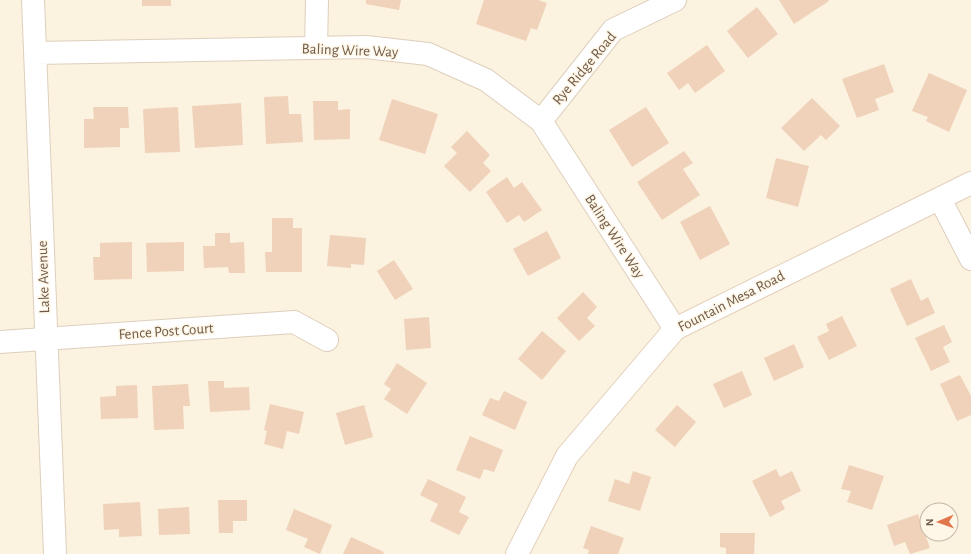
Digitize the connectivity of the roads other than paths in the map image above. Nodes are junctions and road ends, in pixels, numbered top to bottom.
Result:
1 (33, 0) edge
2 (316, 0) edge
3 (675, 0) edge
4 (316, 48) junction
5 (36, 53) junction
6 (541, 121) junction
7 (971, 183) edge
8 (940, 199) junction
9 (971, 259) edge
10 (675, 328) junction
11 (46, 340) junction
12 (327, 340) dead end
13 (0, 342) edge
14 (55, 554) edge
15 (517, 554) edge

1 - 5 street, Lake Avenue
2 - 4 street
3 - 6 street, Rye Ridge Road
4 - 5 street, Baling Wire Way
4 - 6 street, Baling Wire Way
5 - 11 street, Lake Avenue
6 - 10 street, Baling Wire Way
7 - 8 street, Fountain Mesa Road
8 - 9 street
8 - 10 street, Fountain Mesa Road
10 - 15 street, Fountain Mesa Road
11 - 12 street, Fence Post Court
11 - 13 street, Fence Post Court
11 - 14 street, Lake Avenue

